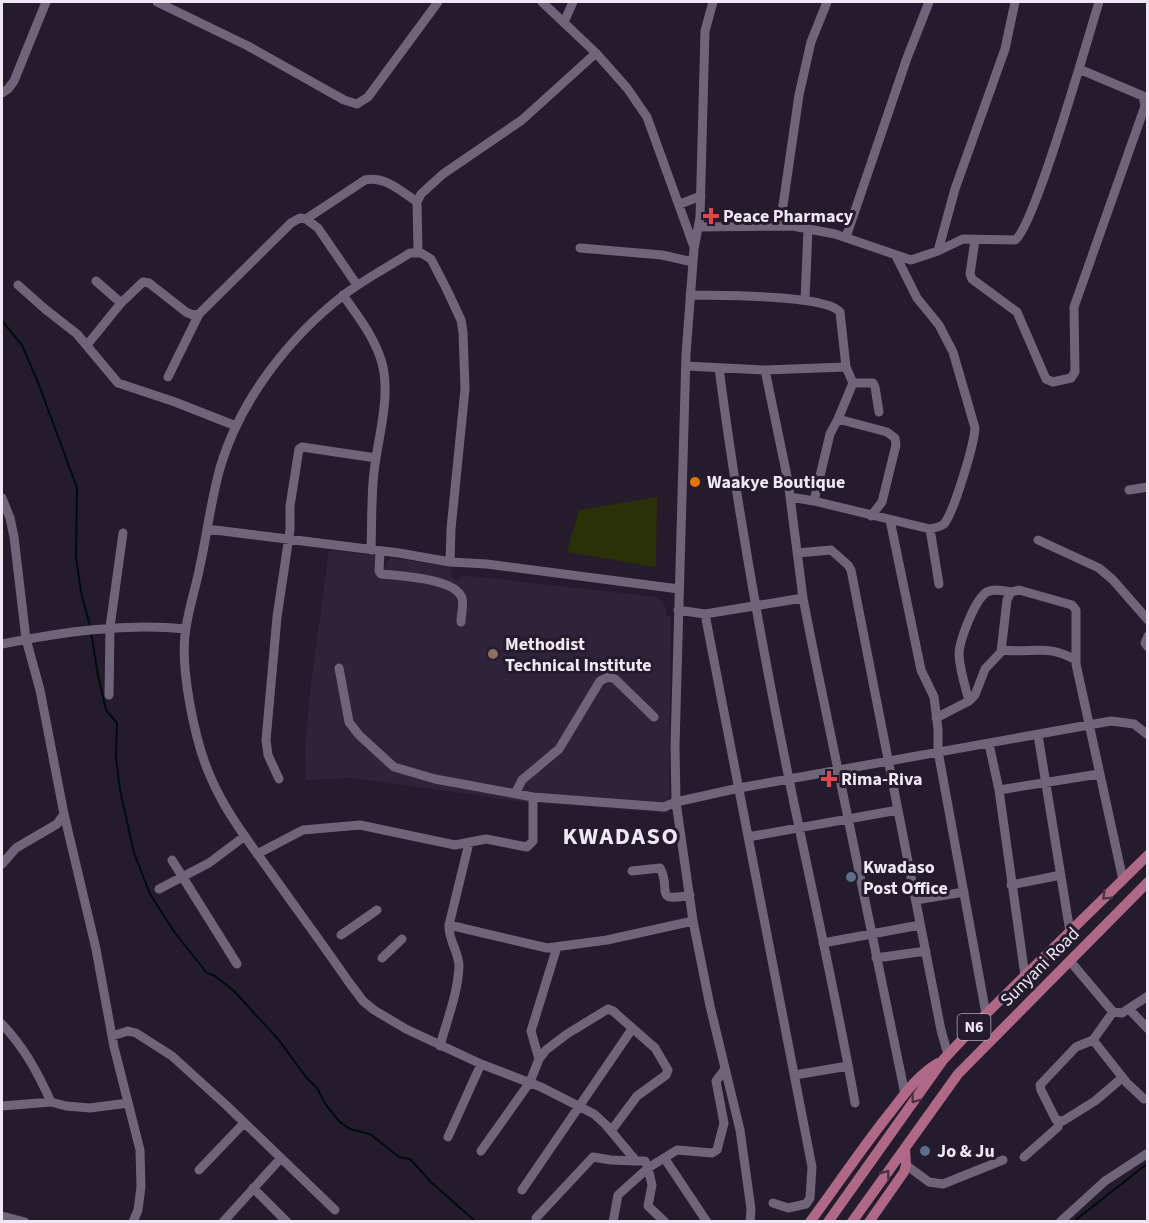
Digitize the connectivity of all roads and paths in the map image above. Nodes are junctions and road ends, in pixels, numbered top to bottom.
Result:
1 (46, 2) edge
2 (158, 2) edge
3 (438, 2) edge
4 (542, 2) edge
5 (573, 2) edge
6 (713, 2) edge
7 (827, 2) edge
8 (929, 2) edge
9 (1015, 2) edge
10 (1099, 2) edge
11 (564, 22) junction
12 (596, 53) junction
13 (1079, 69) junction
14 (1145, 92) edge
15 (2, 93) edge
16 (701, 196) junction
17 (417, 202) junction
18 (680, 204) junction
19 (306, 219) junction
20 (780, 226) junction
21 (699, 227) junction
22 (808, 229) junction
23 (846, 237) junction
24 (975, 240) junction
25 (580, 248) dead end
26 (694, 249) junction
27 (938, 251) junction
28 (418, 253) junction
29 (896, 256) junction
30 (693, 262) junction
31 (96, 281) dead end
32 (18, 285) dead end
33 (357, 285) junction
34 (343, 295) junction
35 (690, 295) junction
36 (805, 300) junction
37 (121, 303) junction
38 (200, 314) junction
39 (87, 345) junction
40 (686, 366) junction
41 (846, 367) junction
42 (719, 368) junction
43 (765, 370) junction
44 (168, 376) dead end
45 (853, 383) junction
46 (879, 412) dead end
47 (838, 419) junction
48 (236, 426) junction
49 (376, 458) junction
50 (1148, 487) edge
51 (1129, 489) dead end
52 (790, 497) junction
53 (2, 498) edge
54 (814, 501) junction
55 (871, 516) junction
56 (890, 520) junction
57 (930, 529) junction
58 (207, 530) junction
59 (123, 533) dead end
60 (288, 539) junction
61 (1038, 540) dead end
62 (375, 550) junction
63 (797, 554) junction
64 (450, 562) junction
65 (939, 584) dead end
66 (679, 589) junction
67 (1011, 592) junction
68 (803, 598) junction
69 (756, 606) junction
70 (678, 610) junction
71 (705, 614) junction
72 (1148, 620) edge
73 (461, 622) dead end
74 (110, 627) junction
75 (186, 629) junction
76 (1148, 636) edge
77 (26, 639) junction
78 (2, 644) edge
79 (1148, 647) edge
80 (1002, 650) junction
81 (1076, 660) junction
82 (339, 668) dead end
83 (109, 695) dead end
84 (969, 701) junction
85 (654, 717) dead end
86 (936, 718) junction
87 (1089, 725) junction
88 (1038, 735) junction
89 (1148, 735) edge
90 (989, 744) junction
91 (938, 751) junction
92 (888, 762) junction
93 (837, 771) junction
94 (1099, 774) junction
95 (279, 779) dead end
96 (789, 779) junction
97 (1046, 781) junction
98 (739, 788) junction
99 (999, 790) junction
100 (515, 794) junction
101 (533, 797) junction
102 (676, 802) junction
103 (898, 810) junction
104 (64, 814) junction
105 (847, 819) junction
106 (799, 828) junction
107 (244, 836) junction
108 (748, 837) junction
109 (469, 843) junction
110 (257, 854) junction
111 (1148, 855) edge
112 (172, 860) dead end
113 (2, 864) edge
114 (632, 871) dead end
115 (1061, 875) junction
116 (182, 878) junction
117 (1123, 879) junction
118 (1148, 882) edge
119 (1011, 885) junction
120 (159, 889) dead end
121 (964, 892) junction
122 (690, 895) junction
123 (916, 900) junction
124 (377, 910) dead end
125 (693, 921) junction
126 (449, 925) junction
127 (920, 925) junction
128 (1070, 932) junction
129 (871, 934) junction
130 (342, 935) dead end
131 (402, 939) dead end
132 (823, 943) junction
133 (557, 947) junction
134 (926, 951) junction
135 (382, 958) dead end
136 (876, 958) junction
137 (1070, 961) junction
138 (237, 964) dead end
139 (1025, 976) junction
140 (1148, 996) edge
141 (1129, 1009) junction
142 (1113, 1012) junction
143 (986, 1014) junction
144 (2, 1024) edge
145 (632, 1029) junction
146 (1148, 1029) edge
147 (112, 1036) junction
148 (1093, 1040) junction
149 (440, 1046) junction
150 (946, 1057) junction
151 (538, 1059) junction
152 (481, 1064) junction
153 (848, 1066) junction
154 (725, 1069) junction
155 (795, 1075) junction
156 (1122, 1078) junction
157 (530, 1082) junction
158 (904, 1094) junction
159 (1144, 1099) dead end
160 (51, 1102) junction
161 (128, 1103) junction
162 (855, 1103) dead end
163 (2, 1106) edge
164 (580, 1106) junction
165 (1059, 1122) junction
166 (244, 1123) junction
167 (611, 1131) junction
168 (448, 1137) dead end
169 (905, 1148) junction
170 (481, 1151) dead end
171 (1148, 1153) edge
172 (1024, 1157) dead end
173 (281, 1158) junction
174 (665, 1159) junction
175 (1003, 1160) dead end
176 (636, 1161) junction
177 (906, 1165) junction
178 (648, 1168) junction
179 (199, 1170) dead end
180 (253, 1188) junction
181 (522, 1190) dead end
182 (773, 1203) dead end
183 (335, 1210) dead end
184 (2, 1216) edge
185 (536, 1218) dead end
186 (751, 1220) edge
187 (25, 1221) edge
188 (133, 1221) edge
189 (223, 1221) edge
190 (287, 1221) edge
191 (613, 1221) edge
192 (664, 1221) edge
193 (706, 1221) edge
194 (810, 1221) edge
195 (828, 1221) edge
196 (852, 1221) edge
197 (869, 1221) edge
198 (1060, 1221) edge

1 - 15 street
2 - 3 street
4 - 11 street
5 - 11 street
6 - 16 street
7 - 20 street
8 - 23 street
9 - 27 street
10 - 13 street
11 - 12 street
12 - 17 street
12 - 18 street
13 - 14 street
13 - 24 street
14 - 24 street
16 - 18 street
16 - 21 street
17 - 19 street
17 - 28 street
18 - 26 street
19 - 33 street
19 - 38 street
20 - 21 street
20 - 22 street
21 - 26 street
22 - 23 street
22 - 36 street
23 - 29 street
24 - 27 street
25 - 30 street
26 - 30 street
27 - 29 street
28 - 33 street
28 - 64 street
29 - 57 street
30 - 35 street
31 - 37 street
32 - 39 street
33 - 34 street
34 - 48 street
34 - 49 street
35 - 36 street
35 - 40 street
36 - 41 street
37 - 38 street
37 - 39 street
38 - 44 street
39 - 48 street
40 - 42 street
40 - 66 street
41 - 43 street
41 - 45 street
42 - 43 street
42 - 69 street
43 - 52 street
45 - 46 street
45 - 47 street
47 - 54 street
47 - 55 street
48 - 58 street
49 - 60 street
49 - 62 street
50 - 51 street
52 - 54 street
52 - 63 street
53 - 77 street
54 - 55 street
55 - 56 street
56 - 57 street
56 - 86 street
57 - 65 street
58 - 60 street
58 - 75 street
59 - 74 street
60 - 62 street
60 - 95 street
61 - 72 street
62 - 64 street
62 - 73 street
63 - 68 street
63 - 92 street
64 - 66 street
66 - 70 street
67 - 80 street
67 - 81 street
67 - 84 street
68 - 69 street
68 - 93 street
69 - 71 street
69 - 96 street
70 - 71 street
70 - 102 street
71 - 98 street
74 - 75 street
74 - 77 street
74 - 83 street
75 - 107 street
76 - 79 street
77 - 78 street
77 - 104 street
80 - 81 street
80 - 84 street
81 - 87 street
82 - 100 street
84 - 86 street
85 - 100 street
86 - 91 street
87 - 88 street
87 - 89 street
87 - 94 street
88 - 90 street
88 - 97 street
90 - 91 street
90 - 99 street
91 - 92 street
91 - 121 street
92 - 93 street
92 - 103 street
93 - 96 street
93 - 105 street
94 - 97 street
94 - 117 street
96 - 98 street
96 - 106 street
97 - 99 street
97 - 115 street
98 - 102 street
98 - 108 street
99 - 119 street
100 - 101 street
101 - 102 street
101 - 109 street
102 - 122 street
103 - 105 street
103 - 123 street
104 - 113 street
104 - 147 street
105 - 106 street
105 - 129 street
106 - 108 street
106 - 132 street
107 - 110 street
107 - 116 street
108 - 155 street
109 - 110 street
109 - 126 street
110 - 149 street
111 - 117 main road, N6
112 - 116 street
114 - 122 street
115 - 119 street
115 - 128 street
116 - 120 street
116 - 138 street
117 -> 128 main road, N6
118 - 137 main road, Sunyani Road / N6
119 - 139 street
121 - 123 street
121 - 143 street
122 - 125 street
123 - 127 street
124 - 130 street
125 - 133 street
125 - 154 street
126 - 133 street
126 - 149 street
127 - 129 street
127 - 134 street
128 - 139 main road, N6
129 - 132 street
129 - 136 street
131 - 135 street
132 - 153 street
133 - 151 street
134 - 136 street
134 - 150 street
136 - 158 street
137 - 142 street
137 - 169 main road, Sunyani Road / N6
139 - 143 main road, N6
140 - 141 street
141 - 142 street
141 - 146 street
142 - 148 street
143 - 150 main road, N6
144 - 160 street
145 - 151 street
145 - 164 street
145 - 167 street
147 - 161 street
147 - 166 street
148 - 156 street
148 - 165 street
149 - 152 street
150 - 158 main road
150 -> 195 main road, N6
151 - 157 street
152 - 157 street
152 - 168 street
153 - 155 street
153 - 162 street
154 - 174 street
154 - 186 street
155 - 182 street
156 - 159 street
156 - 165 street
157 - 164 street
157 - 170 street
158 - 194 main road
160 - 161 street
160 - 163 street
161 - 188 street
164 - 167 street
164 - 181 street
165 - 172 street
166 - 173 street
166 - 179 street
167 - 176 street
169 - 177 main road
196 -> 169 main road, Sunyani Road / N6
171 - 198 street
173 - 180 street
173 - 183 street
174 - 178 street
174 - 193 street
175 - 177 street
176 - 178 street
176 - 185 street
177 - 197 main road
178 - 191 street
178 - 192 street
180 - 189 street
180 - 190 street
184 - 187 street

